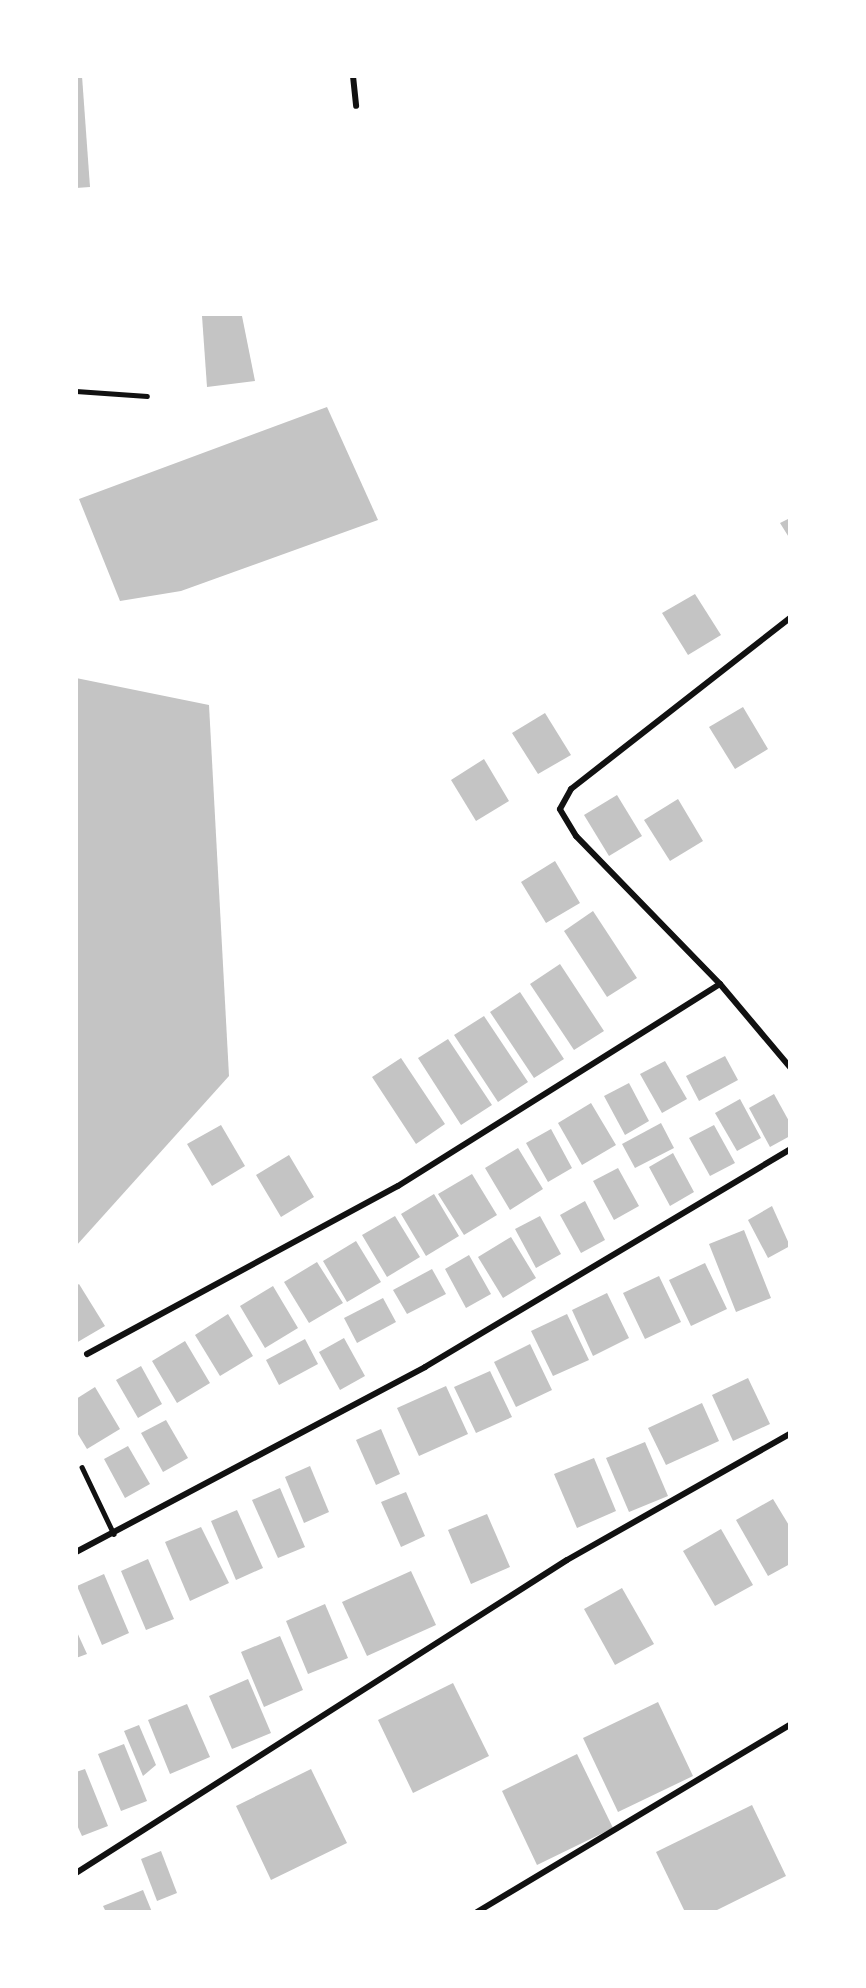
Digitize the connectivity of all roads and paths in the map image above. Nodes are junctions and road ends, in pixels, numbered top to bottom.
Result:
1 (353, 76) edge
2 (356, 106) dead end
3 (76, 391) edge
4 (147, 396) dead end
5 (789, 618) edge
6 (720, 984) junction
7 (789, 1067) edge
8 (789, 1149) edge
9 (87, 1354) dead end
10 (789, 1434) edge
11 (82, 1467) dead end
12 (114, 1534) junction
13 (76, 1552) edge
14 (789, 1725) edge
15 (76, 1873) edge
16 (477, 1911) edge

1 - 2 street
3 - 4 lane
5 - 6 street
6 - 7 street
6 - 9 street
8 - 12 street
10 - 15 street
11 - 12 lane
12 - 13 street
14 - 16 street

